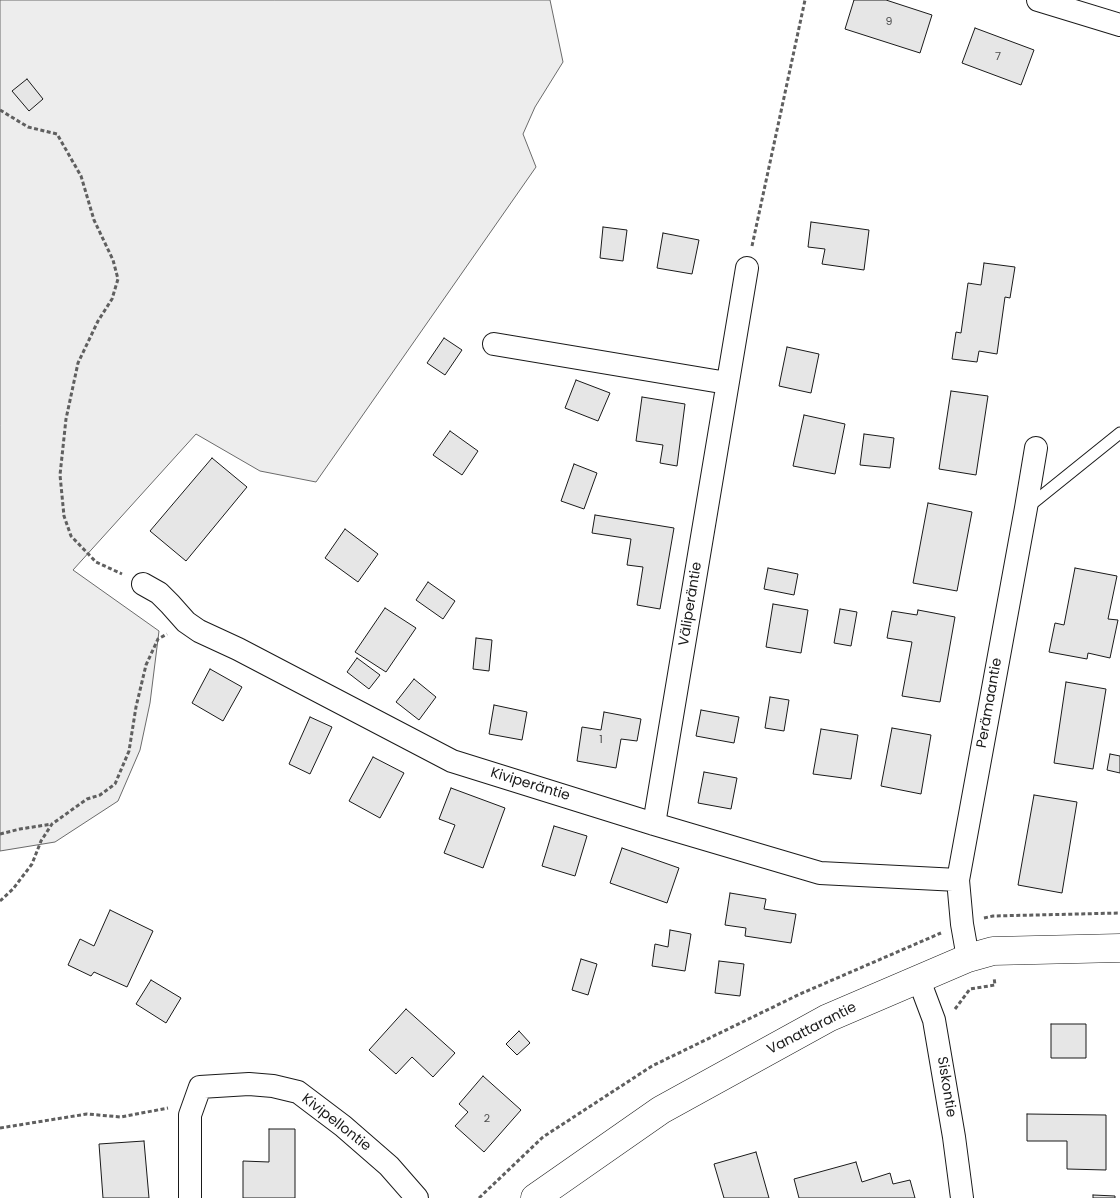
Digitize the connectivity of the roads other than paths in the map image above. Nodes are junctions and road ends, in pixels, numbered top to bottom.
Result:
1 (1038, 0) edge
2 (1120, 26) edge
3 (747, 268) road end
4 (494, 344) dead end
5 (727, 383) junction
6 (1120, 433) edge
7 (1036, 448) dead end
8 (1026, 508) junction
9 (143, 584) road end
10 (654, 824) junction
11 (958, 880) junction
12 (1120, 948) edge
13 (981, 955) junction
14 (918, 980) junction
15 (190, 1198) edge
16 (417, 1198) edge
17 (535, 1198) edge
18 (962, 1198) edge

1 - 2 street
3 - 5 street, Väliperäntie
4 - 5 street
5 - 10 street, Väliperäntie
6 - 8 lane
7 - 8 street, Perämaantie
8 - 11 street, Perämaantie
9 - 10 street, Kiviperäntie
10 - 11 street, Kiviperäntie
11 - 13 street, Perämaantie
12 - 13 street, Vanattarantie
13 - 14 street, Vanattarantie
14 - 17 street, Vanattarantie
14 - 18 street, Siskontie
15 - 16 street, Kivipellontie

